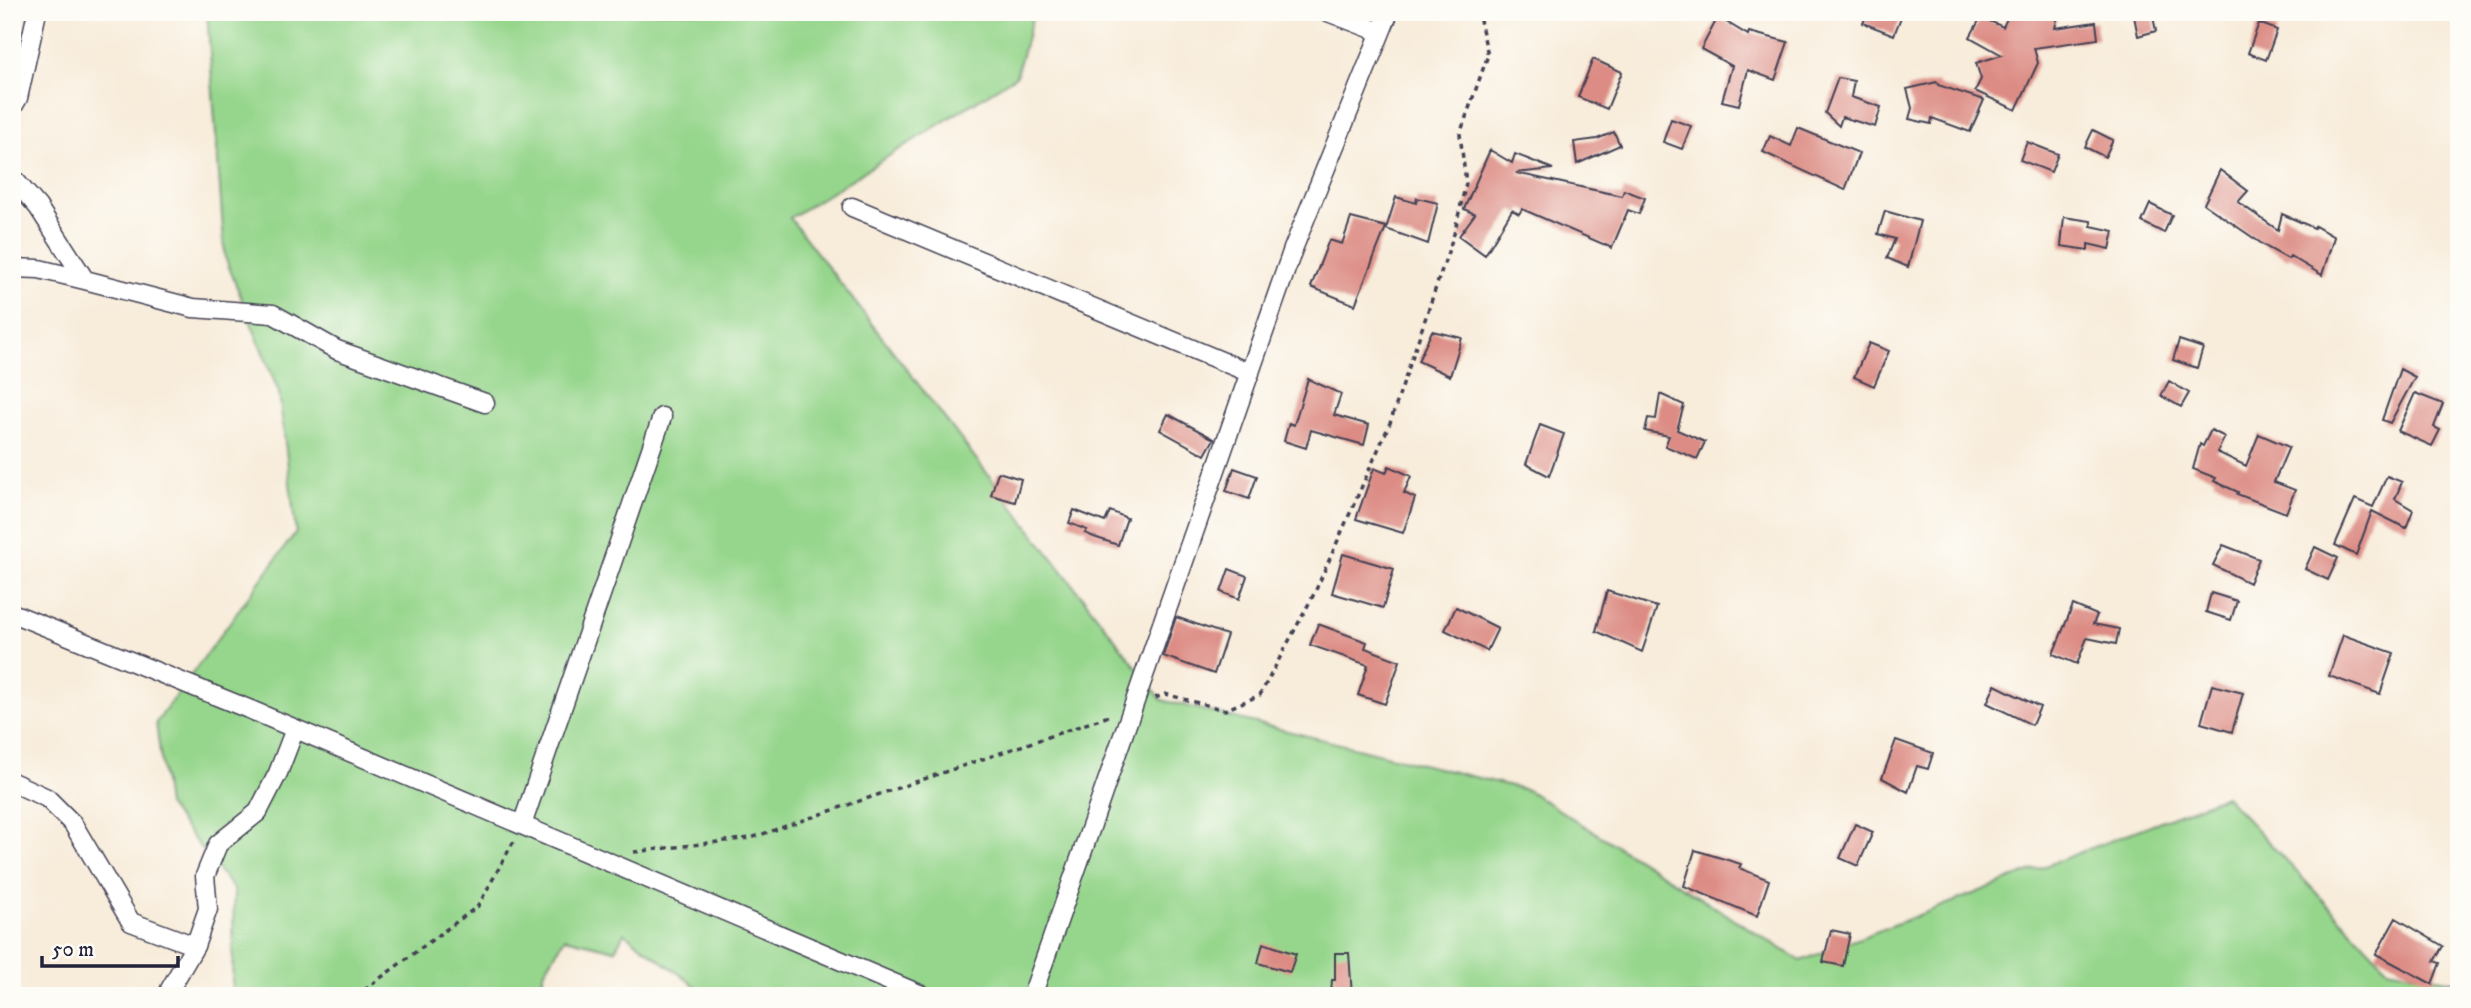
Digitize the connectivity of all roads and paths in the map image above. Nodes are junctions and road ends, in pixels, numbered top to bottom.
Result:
1 (37, 12) edge
2 (1328, 12) edge
3 (1388, 12) edge
4 (1381, 32) junction
5 (12, 108) edge
6 (12, 177) edge
7 (852, 208) dead end
8 (12, 268) edge
9 (85, 280) junction
10 (1250, 373) junction
11 (485, 403) dead end
12 (662, 417) dead end
13 (12, 613) edge
14 (295, 729) junction
15 (12, 782) edge
16 (522, 825) junction
17 (195, 946) junction
18 (170, 989) dead end
19 (356, 996) edge
20 (924, 996) edge
21 (1032, 996) edge

1 - 5 street
2 - 4 street
3 - 4 street
4 - 10 street
6 - 9 street
7 - 10 street
8 - 9 street
9 - 11 street
10 - 21 street
12 - 16 street
13 - 14 street
14 - 16 street
14 - 17 street
15 - 17 street
16 - 19 path
16 - 20 street
17 - 18 street

